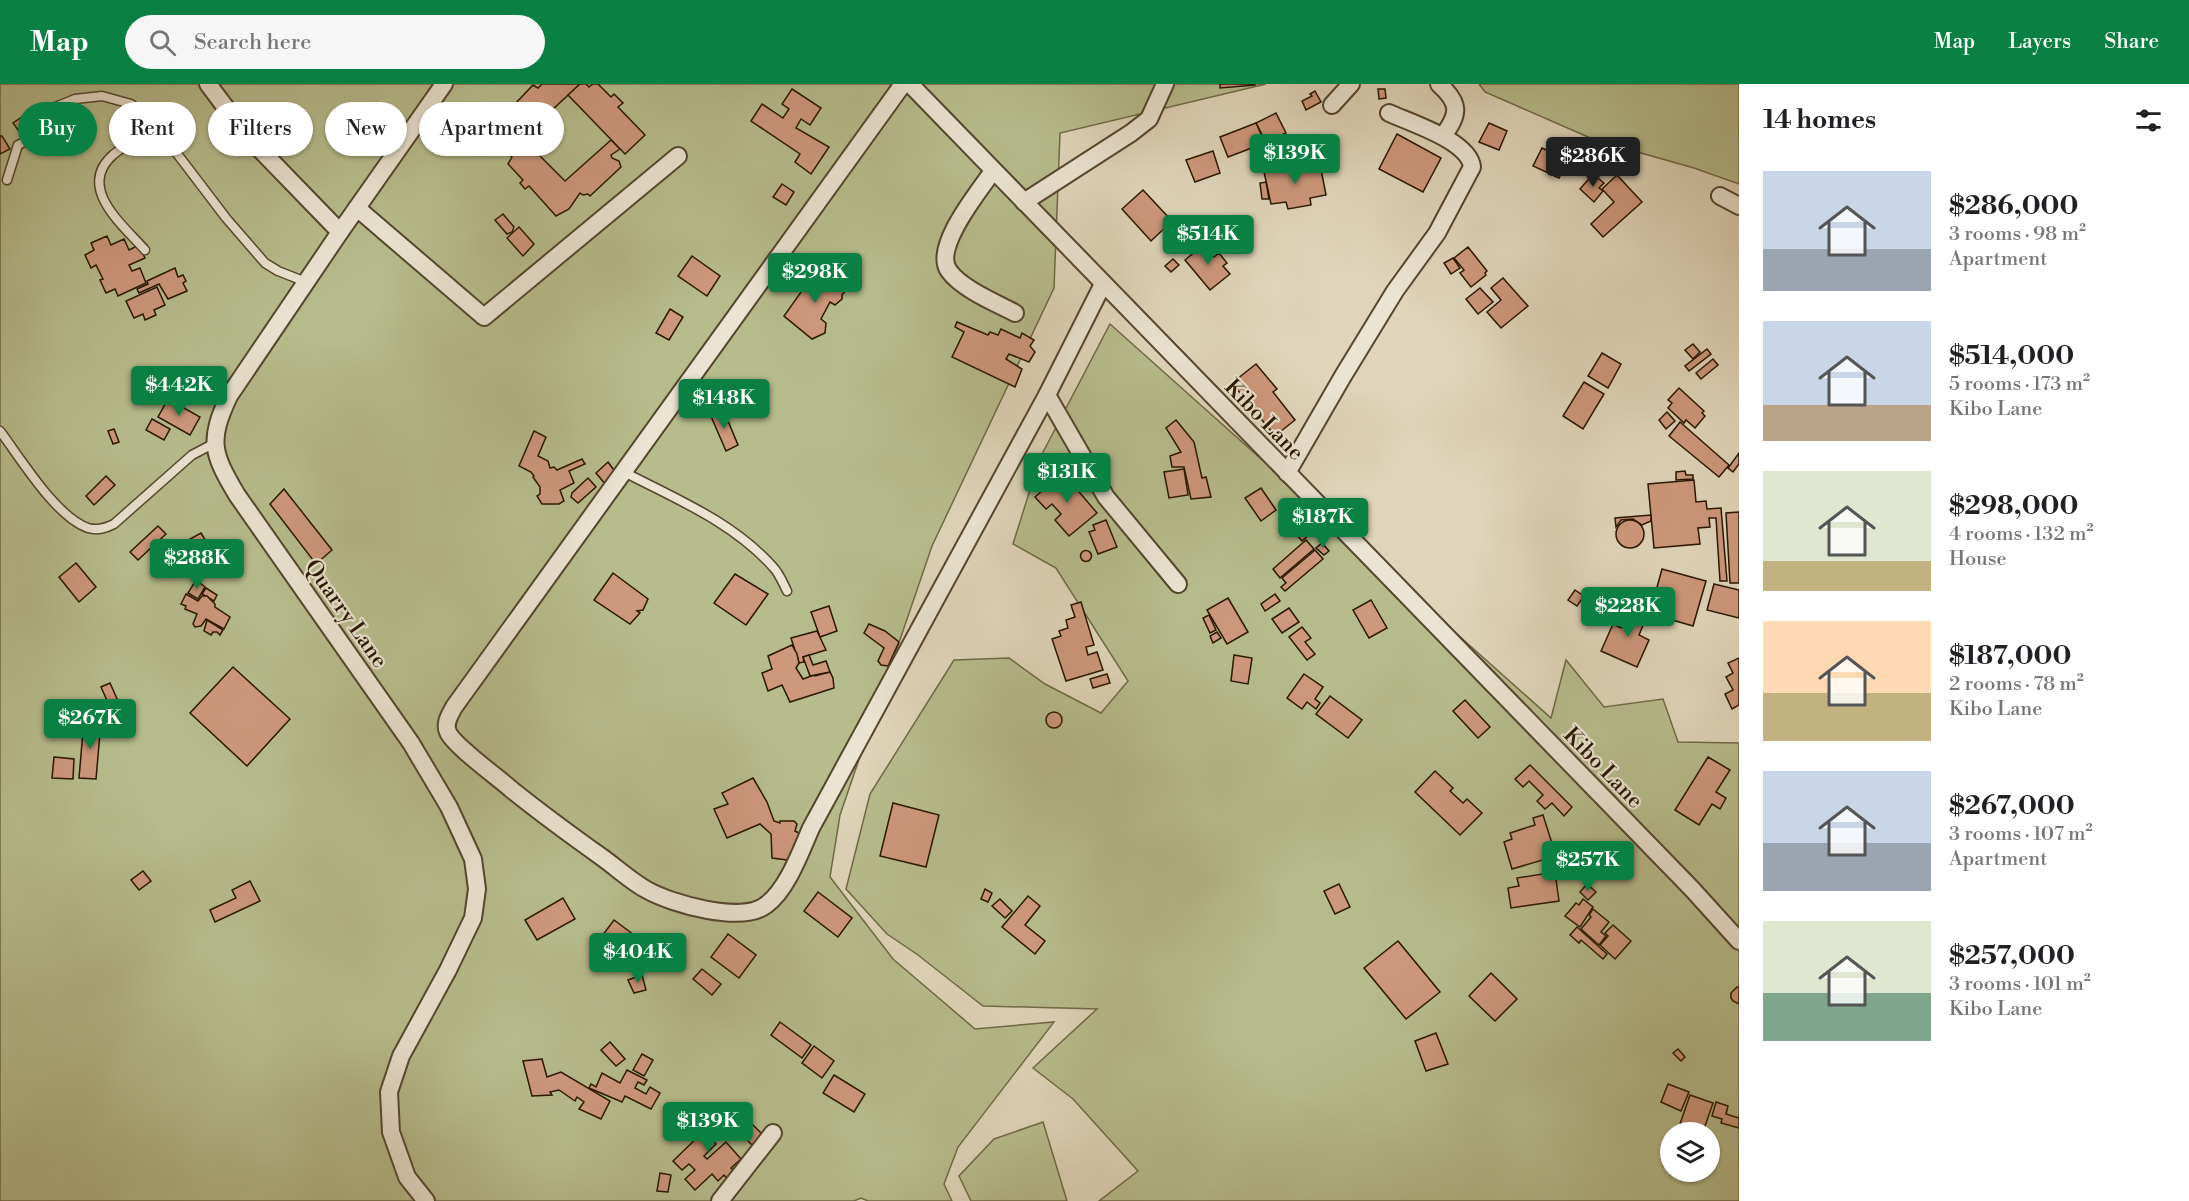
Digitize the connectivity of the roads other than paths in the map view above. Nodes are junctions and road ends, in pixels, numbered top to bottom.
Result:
1 (208, 84) edge
2 (444, 84) edge
3 (903, 84) edge
4 (910, 84) edge
5 (1165, 84) edge
6 (1351, 84) edge
7 (1439, 84) edge
8 (124, 102) edge
9 (1332, 105) dead end
10 (1389, 113) dead end
11 (1443, 136) junction
12 (112, 156) edge
13 (179, 156) edge
14 (678, 156) dead end
15 (993, 171) junction
16 (7, 180) dead end
17 (1720, 196) dead end
18 (1024, 202) junction
19 (1739, 206) edge
20 (357, 208) junction
21 (340, 232) junction
22 (145, 250) dead end
23 (306, 282) junction
24 (1103, 284) junction
25 (1015, 313) dead end
26 (1047, 395) junction
27 (0, 431) edge
28 (215, 443) junction
29 (624, 472) junction
30 (1287, 473) junction
31 (1179, 584) dead end
32 (787, 591) dead end
33 (1739, 940) edge
34 (772, 1133) dead end
35 (426, 1201) edge
36 (720, 1201) edge

1 - 21 street
2 - 20 street, Quarry Lane
3 - 29 street
4 - 15 street, Kibo Lane
5 - 18 street
6 - 9 street
7 - 11 street
8 - 16 lane
10 - 11 street
11 - 30 street
12 - 22 lane
13 - 23 lane
14 - 20 street
15 - 18 street, Kibo Lane
15 - 25 street
17 - 19 street
18 - 24 street, Kibo Lane
20 - 21 street, Quarry Lane
21 - 23 street, Quarry Lane
23 - 28 street, Quarry Lane
24 - 26 street
24 - 30 street, Kibo Lane
26 - 29 street
26 - 31 street
27 - 28 lane
28 - 35 street, Quarry Lane
29 - 32 lane
30 - 33 street, Kibo Lane
34 - 36 street

